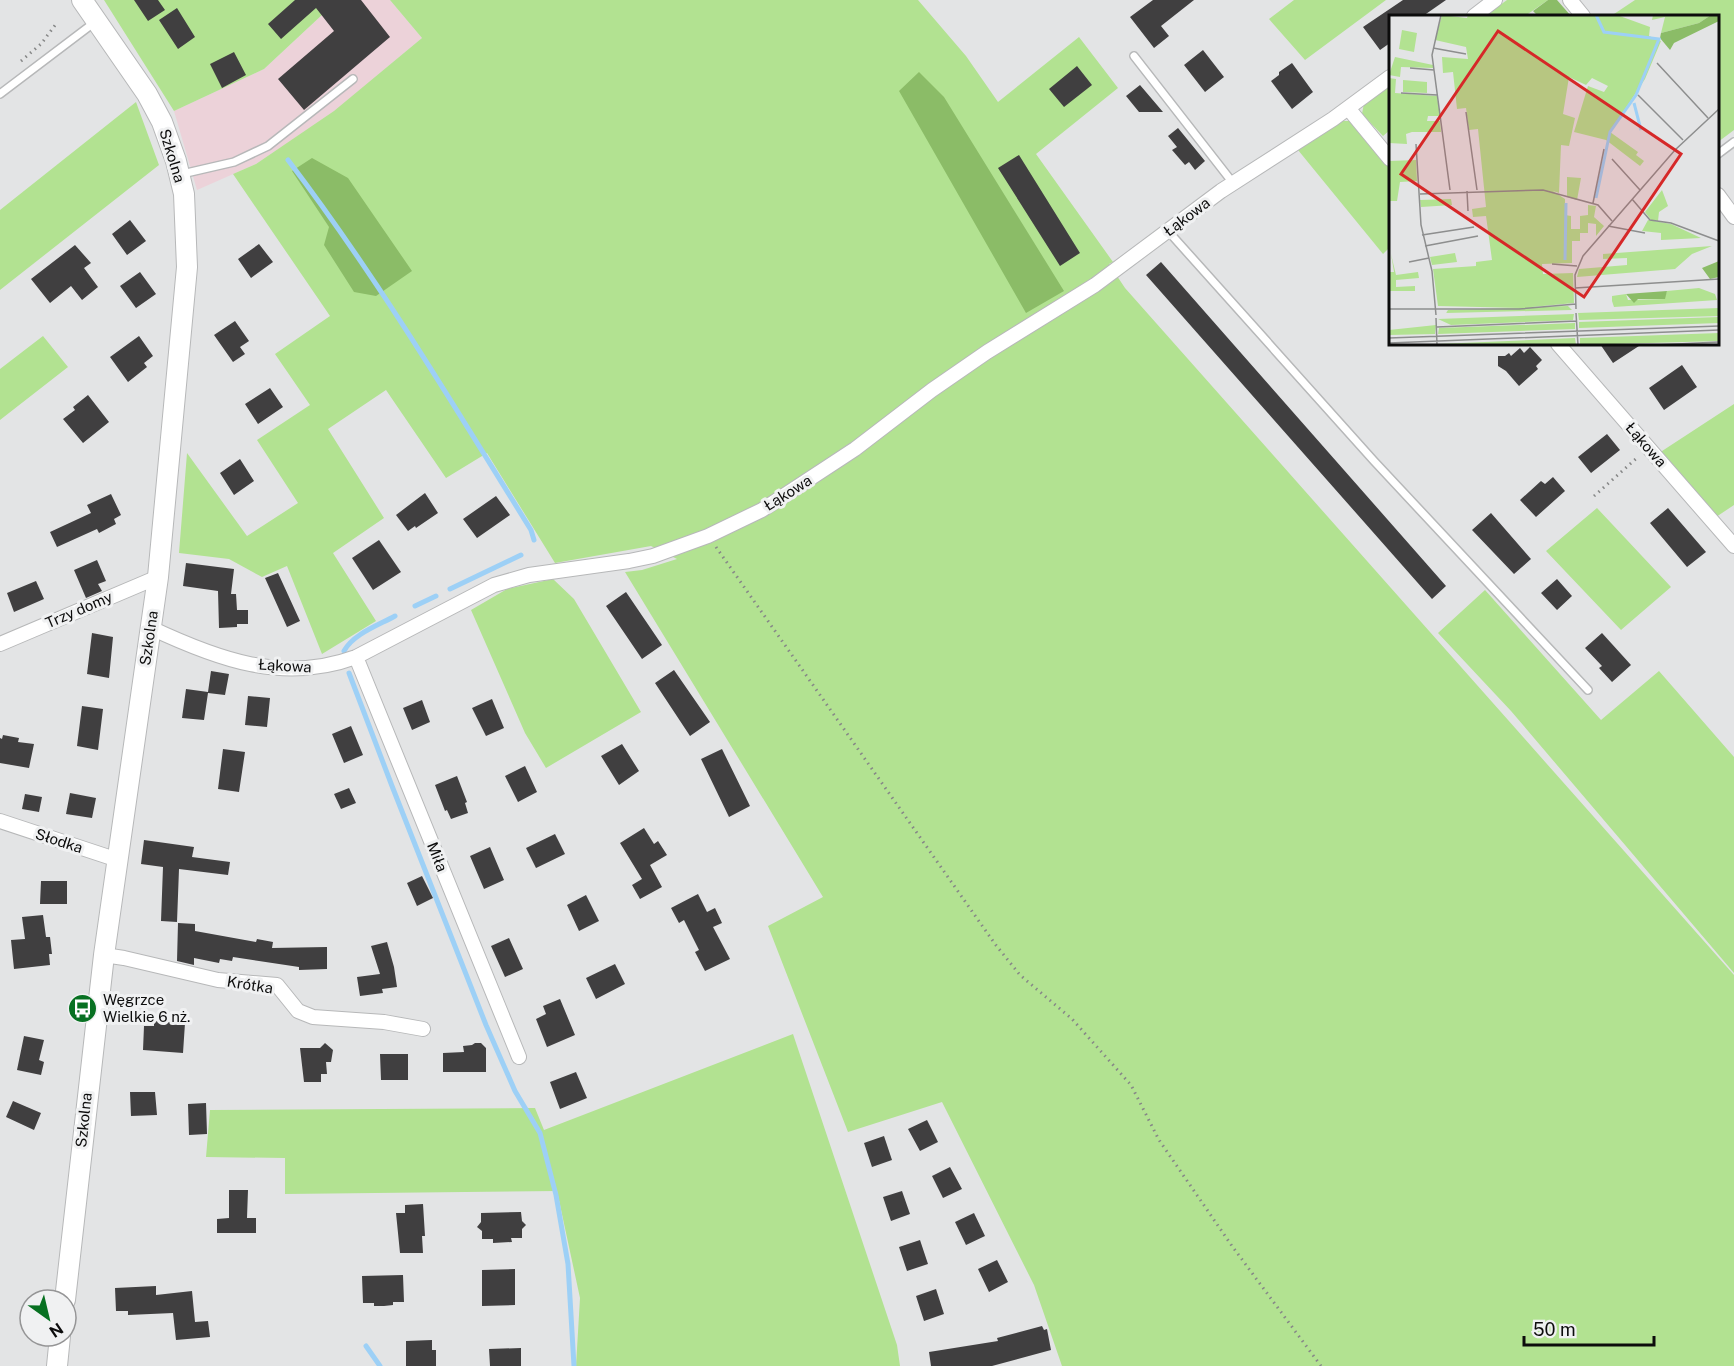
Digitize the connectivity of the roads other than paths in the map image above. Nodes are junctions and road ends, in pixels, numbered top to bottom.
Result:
1 (82, 0) edge
2 (1495, 0) edge
3 (1570, 0) edge
4 (1475, 15) edge
5 (1582, 15) edge
6 (97, 21) junction
7 (1134, 56) dead end
8 (1389, 78) edge
9 (353, 79) dead end
10 (0, 94) edge
11 (1348, 108) junction
12 (1734, 142) edge
13 (1719, 153) edge
14 (1389, 158) edge
15 (179, 174) junction
16 (1233, 183) junction
17 (1719, 196) edge
18 (1734, 217) edge
19 (1168, 231) junction
20 (1559, 345) edge
21 (1734, 546) edge
22 (158, 577) junction
23 (151, 628) junction
24 (0, 644) edge
25 (356, 657) junction
26 (1588, 690) dead end
27 (0, 821) edge
28 (118, 860) junction
29 (104, 955) junction
30 (423, 1029) dead end
31 (519, 1057) dead end
32 (66, 1288) edge
33 (59, 1348) edge
34 (57, 1366) edge

1 - 6 street, Szkolna
2 - 4 street
3 - 5 street
6 - 10 lane
6 - 15 street, Szkolna
7 - 16 lane
8 - 11 street, Łąkowa
9 - 15 lane
11 - 14 street
11 - 16 street, Łąkowa
12 - 13 lane
15 - 22 street, Szkolna
16 - 19 street, Łąkowa
17 - 18 street
19 - 25 street, Łąkowa
19 - 26 lane
20 - 21 street, Łąkowa
22 - 23 street, Szkolna
22 - 24 street, Trzy domy
23 - 25 street, Łąkowa
23 - 28 street, Szkolna
25 - 31 street, Miła
27 - 28 street, Słodka
28 - 29 street, Szkolna
29 - 30 street, Krótka
29 - 32 street, Szkolna
33 - 34 street

